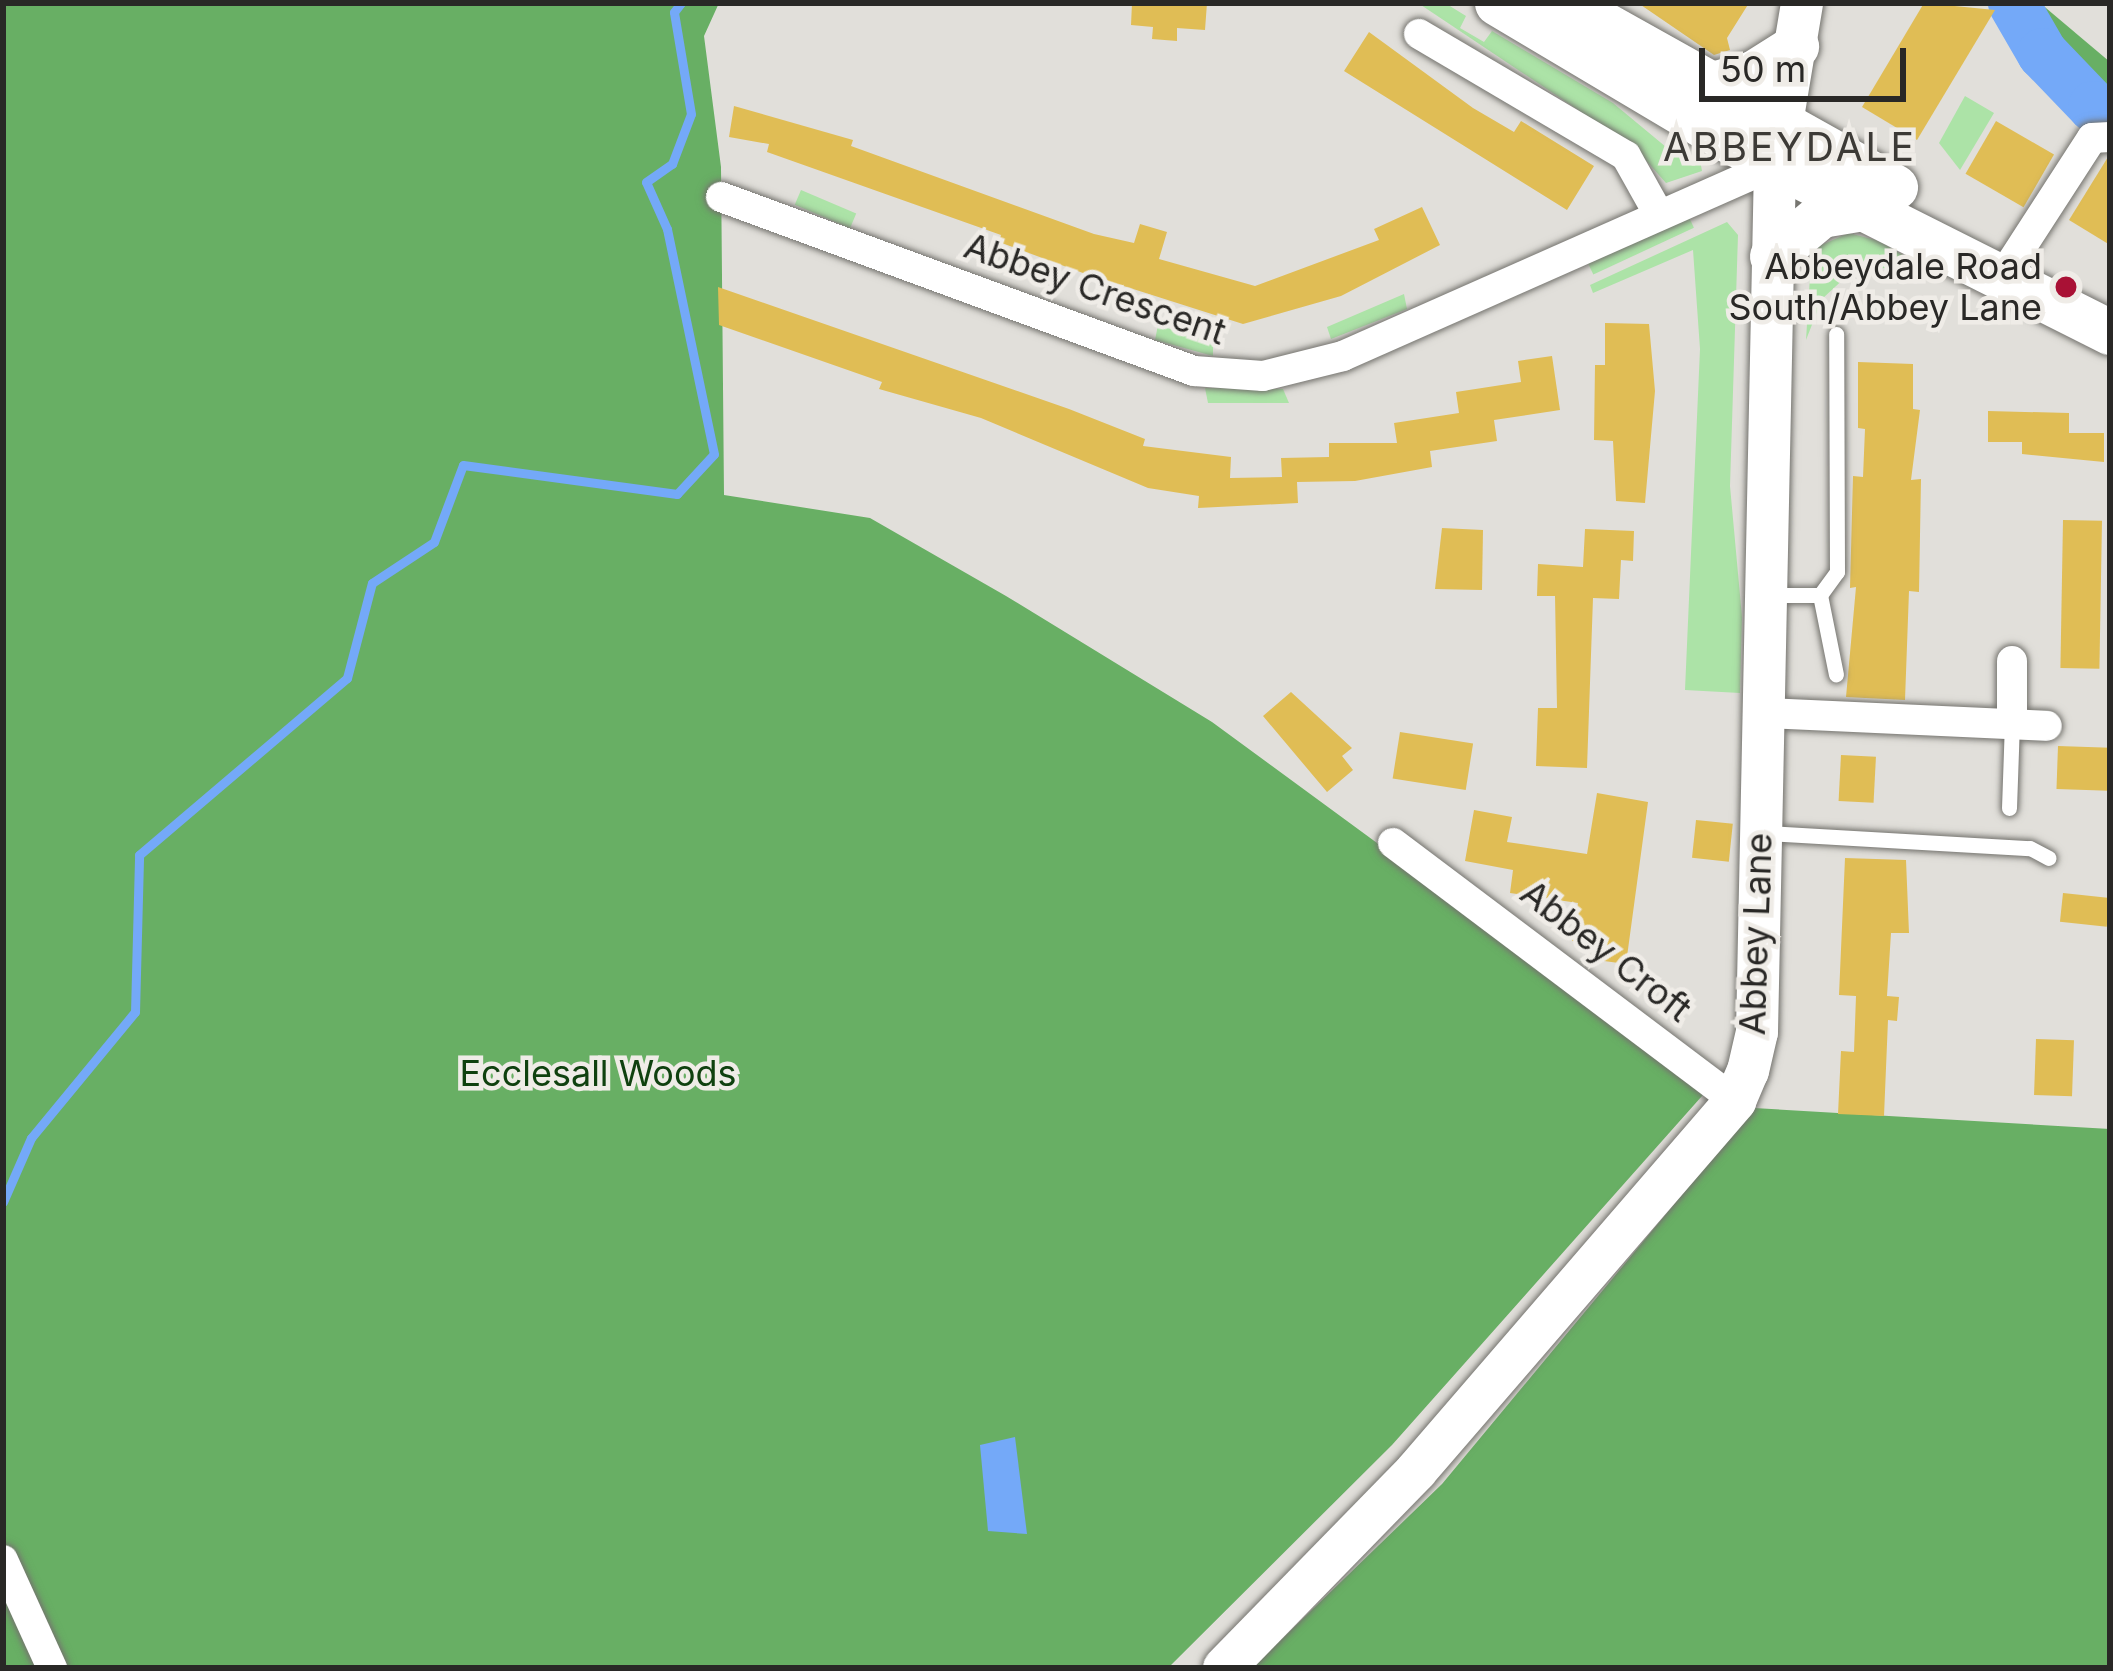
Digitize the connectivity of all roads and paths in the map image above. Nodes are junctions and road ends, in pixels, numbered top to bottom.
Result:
1 (1498, 3) edge
2 (1566, 3) edge
3 (1799, 24) edge
4 (1419, 34) dead end
5 (1705, 86) junction
6 (2110, 137) edge
7 (1779, 146) junction
8 (721, 197) dead end
9 (1870, 207) junction
10 (1658, 213) junction
11 (1772, 256) junction
12 (2004, 274) junction
13 (2110, 332) edge
14 (1836, 334) dead end
15 (1769, 595) junction
16 (1820, 595) junction
17 (2012, 662) dead end
18 (1836, 674) dead end
19 (1765, 713) junction
20 (2012, 724) junction
21 (2047, 726) dead end
22 (2009, 808) dead end
23 (1759, 833) junction
24 (1393, 843) dead end
25 (2049, 858) dead end
26 (1735, 1101) junction
27 (3, 1560) edge
28 (52, 1668) edge
29 (1224, 1668) edge

1 - 7 main road
2 - 5 main road
3 - 5 main road
3 - 7 main road, Abbey Lane
4 - 10 street
5 - 7 main road
6 - 12 street
7 - 9 main road
7 - 10 street, Abbey Crescent
7 - 11 main road, Abbey Lane
7 - 12 main road
8 - 10 street, Abbey Crescent
9 - 11 main road
9 - 12 main road
11 - 15 main road, Abbey Lane
12 - 13 main road
14 - 16 lane
15 - 16 lane
15 - 19 main road, Abbey Lane
16 - 18 lane
17 - 20 street
19 - 20 street
19 - 23 main road, Abbey Lane
20 - 21 street
20 - 22 lane
23 - 25 lane
23 - 26 main road, Abbey Lane
24 - 26 street, Abbey Croft
26 - 29 main road, Abbey Lane
27 - 28 street

